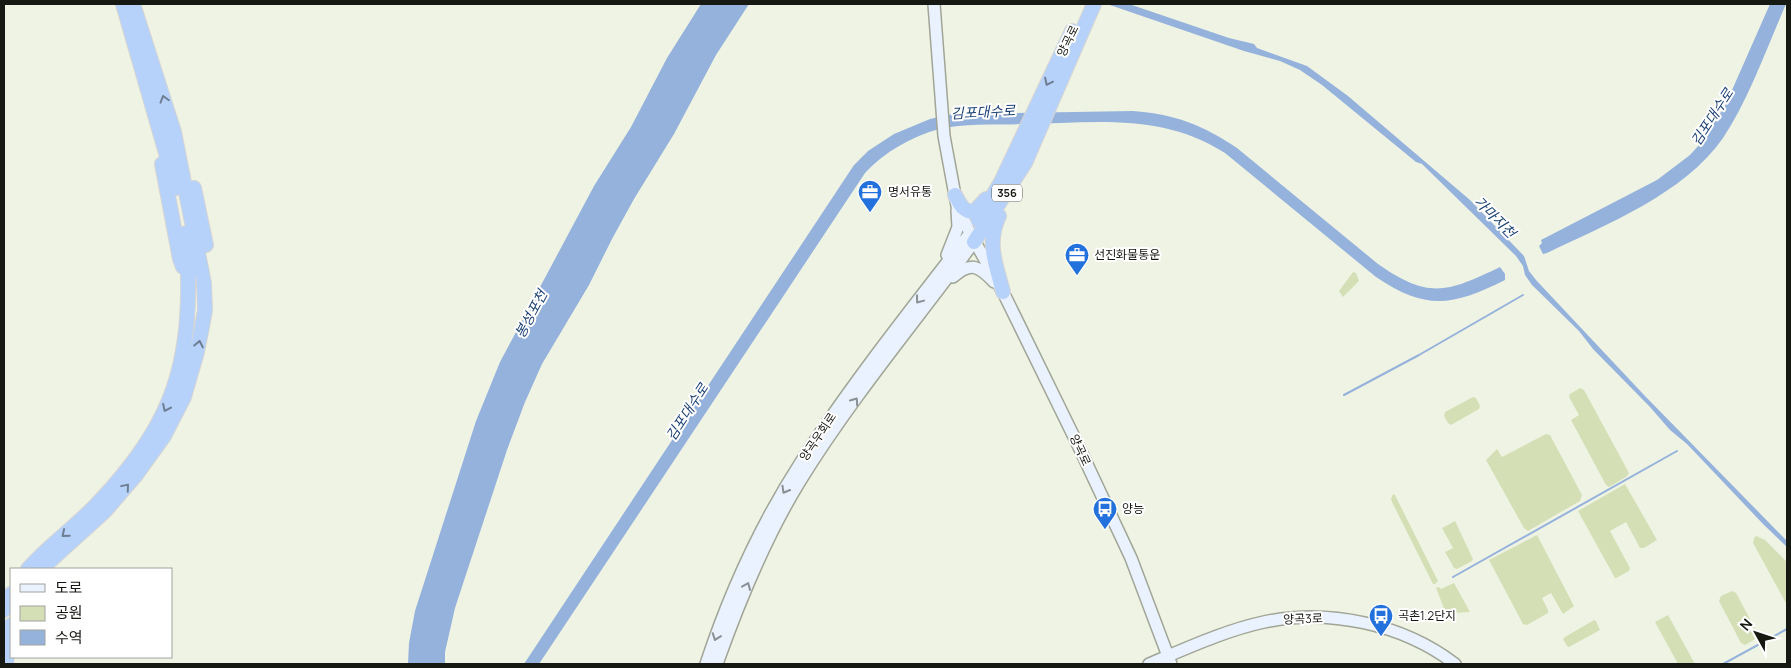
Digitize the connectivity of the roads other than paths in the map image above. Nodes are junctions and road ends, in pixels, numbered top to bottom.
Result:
1 (123, 4) edge
2 (134, 4) edge
3 (934, 4) edge
4 (1089, 6) edge
5 (167, 133) junction
6 (1025, 162) junction
7 (1001, 182) junction
8 (956, 201) junction
9 (972, 237) junction
10 (939, 272) junction
11 (1003, 292) junction
12 (934, 296) junction
13 (29, 568) edge
14 (42, 568) edge
15 (10, 596) edge
16 (4, 610) edge
17 (10, 631) edge
18 (1170, 660) edge
19 (6, 664) edge
20 (706, 664) edge
21 (716, 664) edge
22 (1150, 664) edge
23 (1455, 664) edge

1 - 5 highway
5 -> 2 highway
3 - 8 street
4 - 6 highway, 양곡로 / 356
4 -> 7 highway, 양곡로 / 356
5 -> 13 highway
14 -> 5 highway
6 - 9 highway, 356
6 - 11 highway
7 - 8 highway
7 - 9 highway, 356
8 - 9 street, 양곡로
8 - 10 street
9 - 10 street, 양곡우회로
9 - 11 street, 양곡로
9 - 12 street, 양곡우회로
10 -> 20 street, 양곡우회로
11 - 12 street
11 - 18 street, 양곡로
21 -> 12 street, 양곡우회로
15 - 16 highway
17 - 19 highway
18 - 22 street, 양곡3로
18 - 23 street, 양곡3로

